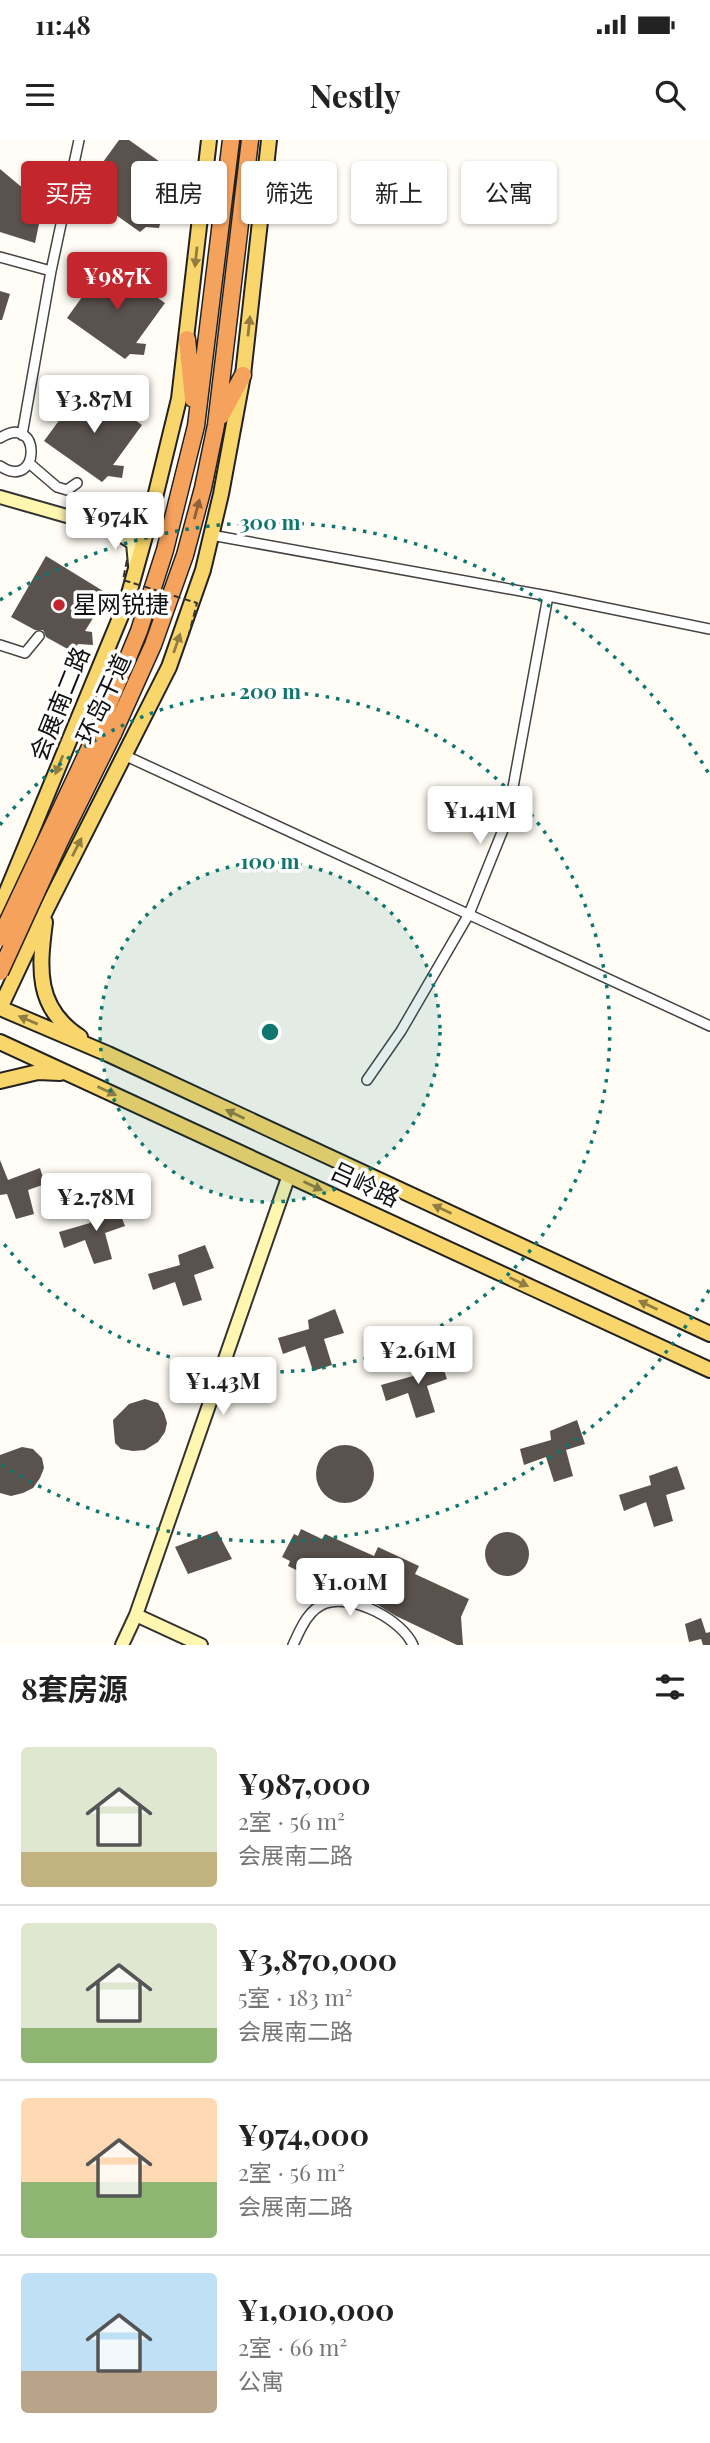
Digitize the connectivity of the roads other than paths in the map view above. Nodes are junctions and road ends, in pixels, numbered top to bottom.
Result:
1 (79, 140) edge
2 (209, 140) edge
3 (231, 140) edge
4 (250, 140) edge
5 (269, 140) edge
6 (0, 257) edge
7 (51, 271) junction
8 (187, 339) junction
9 (243, 375) junction
10 (216, 425) junction
11 (196, 426) junction
12 (22, 435) junction
13 (0, 438) edge
14 (29, 463) junction
15 (0, 466) edge
16 (77, 483) dead end
17 (0, 497) edge
18 (150, 518) junction
19 (109, 528) junction
20 (211, 535) junction
21 (131, 564) junction
22 (548, 596) junction
23 (710, 629) edge
24 (40, 636) dead end
25 (0, 645) edge
26 (106, 732) junction
27 (124, 755) junction
28 (2, 902) edge
29 (47, 908) junction
30 (469, 914) junction
31 (0, 938) edge
32 (0, 972) edge
33 (0, 1008) edge
34 (710, 1026) edge
35 (0, 1042) edge
36 (108, 1054) junction
37 (69, 1073) junction
38 (367, 1080) dead end
39 (0, 1081) edge
40 (289, 1175) junction
41 (710, 1334) edge
42 (710, 1370) edge
43 (136, 1615) junction
44 (122, 1645) edge
45 (201, 1645) edge
46 (293, 1645) edge
47 (413, 1645) edge

1 - 7 street
2 -> 8 main road, 会展南二路
3 - 11 highway, 环岛干道
4 - 10 highway, 环岛干道
9 -> 5 main road
6 - 7 street
7 - 12 street
8 - 11 highway
8 - 18 main road, 会展南二路
9 - 10 highway
9 - 20 main road
26 -> 10 highway, 环岛干道
11 - 26 highway, 环岛干道
12 - 13 street
12 - 14 street
14 - 15 street
14 - 16 street
17 - 19 street
18 - 19 street
18 - 21 main road, 会展南二路
19 - 21 street
20 - 22 street
27 -> 20 main road
21 -> 28 main road, 会展南二路
22 - 23 street
22 - 30 street
24 - 25 street
26 - 31 highway, 环岛干道, bridge
26 - 32 highway, 环岛干道, bridge
29 -> 27 main road
27 - 30 street
28 - 29 main road
29 - 33 main road
29 - 36 main road
30 - 34 street
30 - 38 street
36 -> 33 main road, 吕岭路
35 - 37 main road, 吕岭路
41 -> 36 main road, 吕岭路
37 - 39 main road
37 -> 40 main road, 吕岭路
40 -> 42 main road, 吕岭路
40 - 43 street
43 - 44 street
43 - 45 street
46 - 47 street

